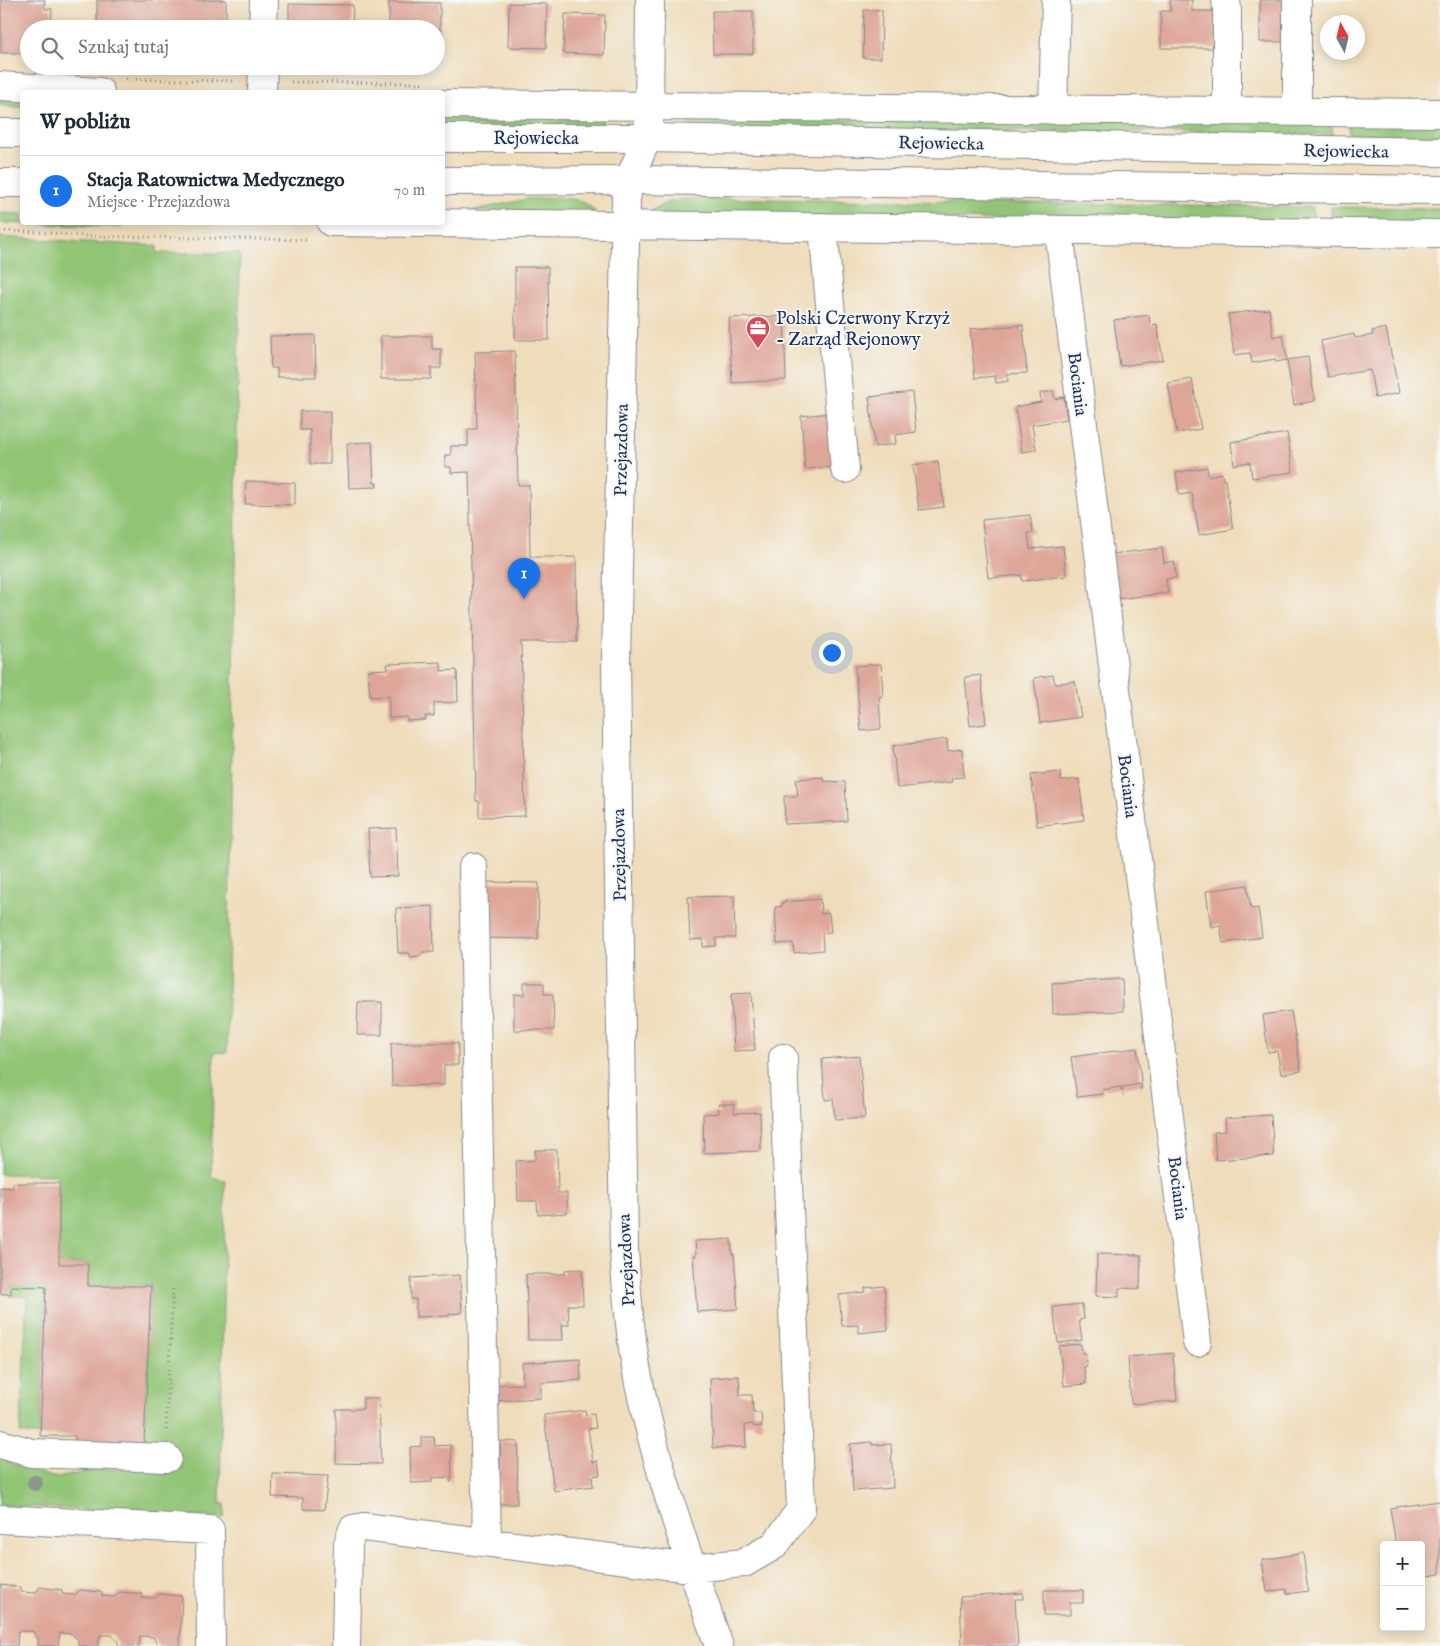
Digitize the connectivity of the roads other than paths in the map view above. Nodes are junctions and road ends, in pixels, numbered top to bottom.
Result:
1 (264, 0) edge
2 (650, 0) edge
3 (1056, 0) edge
4 (1226, 0) edge
5 (1297, 0) edge
6 (264, 20) edge
7 (0, 86) edge
8 (108, 86) edge
9 (445, 104) edge
10 (650, 106) junction
11 (1053, 110) junction
12 (1228, 110) junction
13 (1297, 111) junction
14 (1440, 113) edge
15 (0, 133) edge
16 (20, 133) edge
17 (445, 138) edge
18 (647, 138) junction
19 (1440, 152) edge
20 (629, 180) junction
21 (445, 181) edge
22 (1440, 190) edge
23 (445, 224) edge
24 (626, 226) junction
25 (823, 227) junction
26 (1059, 231) junction
27 (1440, 234) edge
28 (845, 470) dead end
29 (474, 867) dead end
30 (783, 1058) dead end
31 (1198, 1342) dead end
32 (0, 1444) edge
33 (166, 1449) road end
34 (0, 1519) edge
35 (487, 1542) junction
36 (692, 1568) junction
37 (210, 1646) edge
38 (346, 1646) edge
39 (719, 1646) edge

1 - 6 main road
2 - 10 main road, Przejazdowa
3 - 11 main road
4 - 12 main road
5 - 13 main road
7 - 8 main road
9 - 10 main road
10 - 11 main road
10 - 18 main road, Przejazdowa
11 - 12 main road
12 - 13 main road
13 - 14 main road
15 - 16 main road
17 - 18 main road, Rejowiecka
18 - 19 main road, Rejowiecka
18 - 20 main road, Przejazdowa
20 - 21 main road
20 - 22 main road
20 - 24 main road, Przejazdowa
23 - 24 main road
24 - 25 main road
24 - 36 main road, Przejazdowa
25 - 26 main road
25 - 28 main road
26 - 27 main road
26 - 31 main road, Bociania
29 - 35 main road
30 - 36 main road
32 - 33 main road
34 - 37 main road
35 - 36 main road
35 - 38 main road
36 - 39 main road, Przejazdowa

